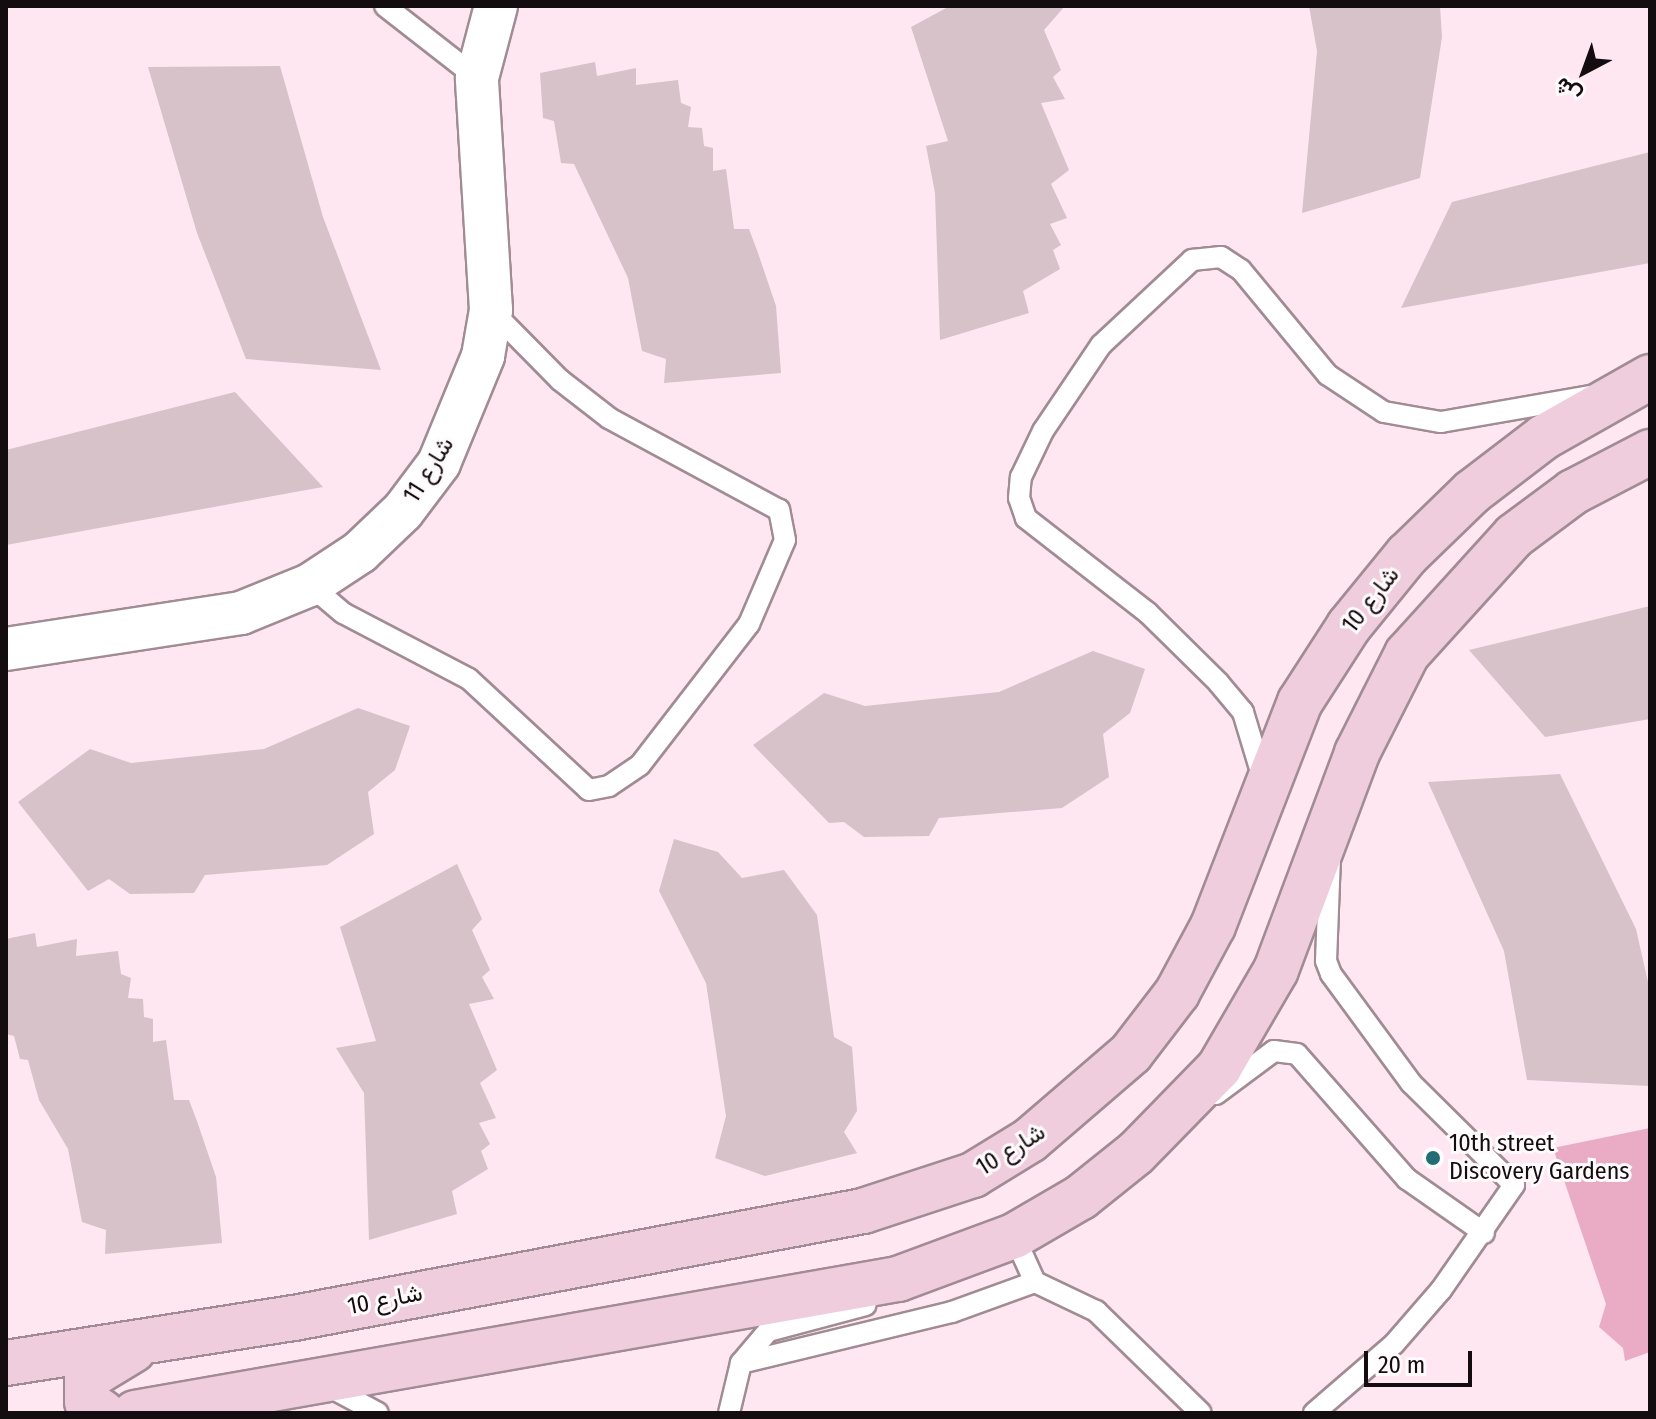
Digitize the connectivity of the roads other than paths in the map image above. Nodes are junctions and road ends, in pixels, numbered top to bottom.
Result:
1 (385, 6) edge
2 (496, 6) edge
3 (477, 78) junction
4 (491, 310) junction
5 (1636, 383) edge
6 (1641, 456) edge
7 (310, 585) junction
8 (6, 649) edge
9 (1263, 784) junction
10 (1326, 842) junction
11 (1179, 1109) junction
12 (1484, 1233) junction
13 (1014, 1236) junction
14 (898, 1279) junction
15 (1035, 1282) junction
16 (161, 1339) junction
17 (6, 1363) edge
18 (741, 1363) junction
19 (320, 1378) junction
20 (157, 1411) edge
21 (103, 1413) edge
22 (378, 1413) edge
23 (729, 1413) edge
24 (1201, 1413) edge
25 (1314, 1413) edge

1 - 3 lane
2 - 3 street, شارع 11
3 - 4 street, شارع 11
4 - 7 street, شارع 11
4 - 7 lane
5 - 6 street
5 - 9 street, شارع 10
5 - 9 lane
6 - 10 street
7 - 8 street, شارع 11
9 - 16 street, شارع 10
10 - 11 street
10 - 12 lane
11 - 12 lane
11 - 13 street
12 - 25 lane
13 - 14 street
13 - 15 lane
14 - 18 lane
14 - 19 street
15 - 18 lane
15 - 24 lane
16 - 17 street, شارع 10
16 - 21 street
18 - 23 lane
19 - 20 street
19 - 22 lane

